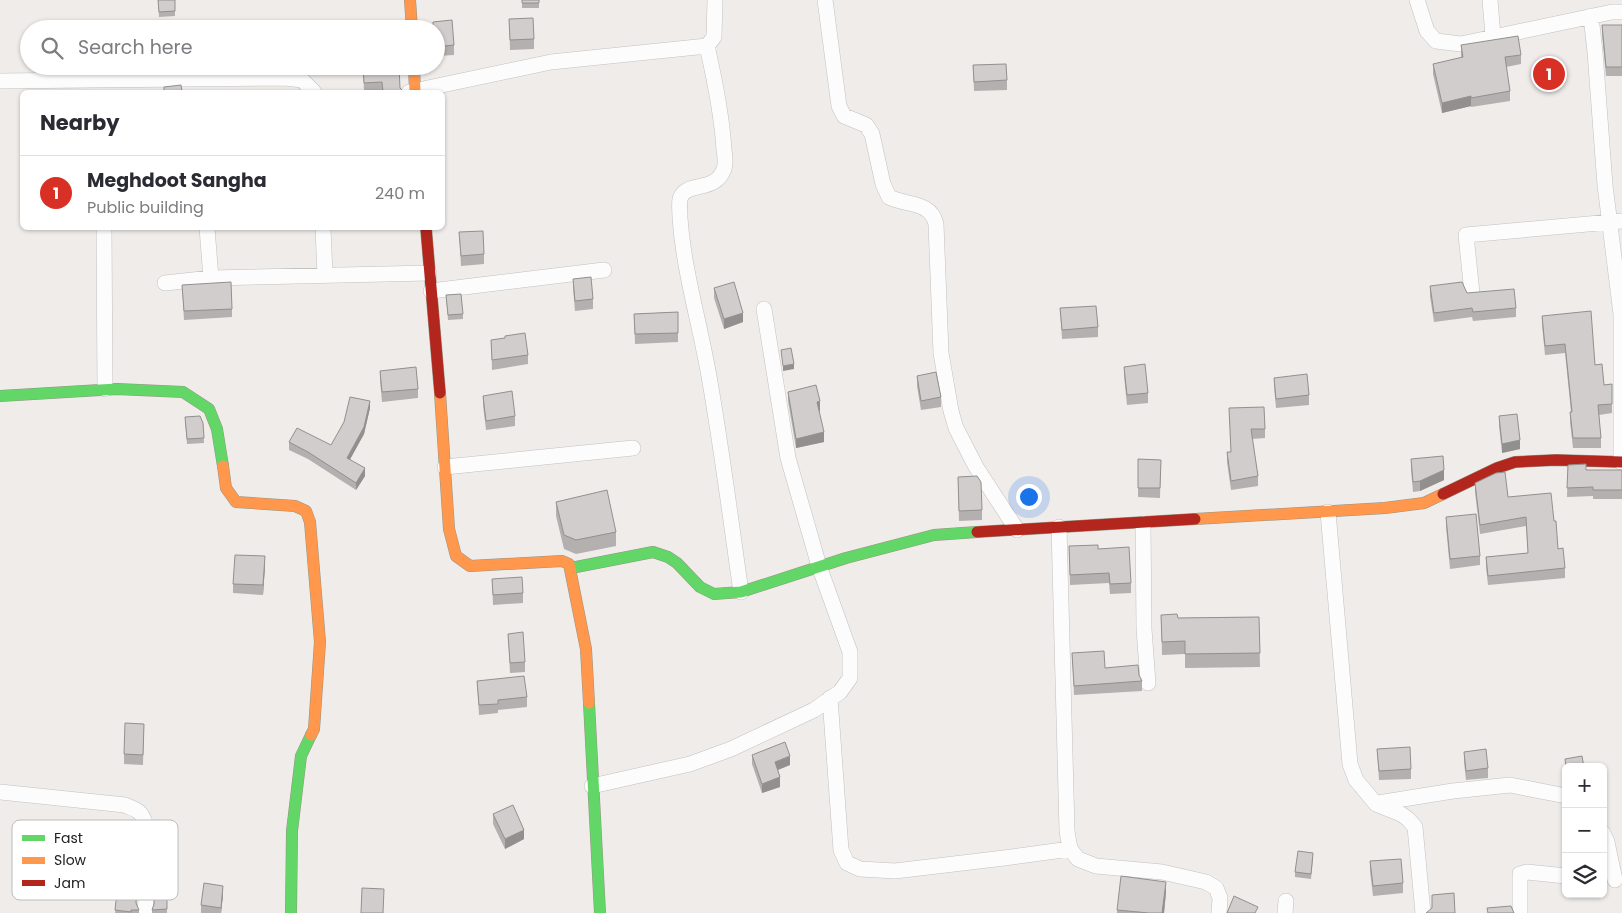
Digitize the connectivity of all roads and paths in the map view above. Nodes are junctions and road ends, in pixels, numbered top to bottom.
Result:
1 (410, 0) edge
2 (715, 0) edge
3 (825, 0) edge
4 (1418, 0) edge
5 (1490, 0) edge
6 (1615, 8) edge
7 (1591, 16) junction
8 (411, 20) edge
9 (1493, 36) junction
10 (707, 46) junction
11 (414, 75) edge
12 (0, 81) edge
13 (102, 86) edge
14 (195, 86) edge
15 (312, 90) edge
16 (415, 90) edge
17 (424, 90) edge
18 (1616, 221) edge
19 (104, 230) edge
20 (207, 230) edge
21 (323, 230) edge
22 (426, 230) edge
23 (604, 270) dead end
24 (429, 273) junction
25 (325, 275) junction
26 (211, 278) junction
27 (165, 283) dead end
28 (431, 291) junction
29 (1472, 293) edge
30 (764, 309) dead end
31 (105, 390) junction
32 (0, 396) edge
33 (633, 448) dead end
34 (1621, 462) edge
35 (445, 467) junction
36 (1328, 512) junction
37 (1143, 524) junction
38 (1059, 527) junction
39 (1017, 530) junction
40 (819, 566) junction
41 (571, 568) junction
42 (741, 592) junction
43 (1148, 683) dead end
44 (830, 698) junction
45 (592, 786) junction
46 (0, 792) edge
47 (1562, 795) edge
48 (1376, 804) junction
49 (145, 820) edge
50 (1607, 842) edge
51 (1070, 849) junction
52 (1562, 876) edge
53 (1614, 880) edge
54 (146, 900) edge
55 (145, 913) edge
56 (290, 913) edge
57 (600, 913) edge
58 (1219, 913) edge
59 (1423, 913) edge
60 (1520, 913) edge

1 - 8 street
2 - 10 street
3 - 39 street
4 - 9 street
5 - 9 street
6 - 7 street
7 - 9 street
7 - 18 street
10 - 17 street
10 - 42 street
11 - 16 street
12 - 13 street
13 - 14 street
14 - 15 street
18 - 29 street
18 - 34 street
19 - 31 street
20 - 26 street
21 - 25 street
22 - 24 street
23 - 28 street
24 - 25 street
24 - 28 street
25 - 26 street
26 - 27 street
28 - 35 street
30 - 40 street
31 - 32 street
31 - 56 street
33 - 35 street
34 - 36 street
35 - 41 street
36 - 37 street
36 - 48 street
37 - 38 street
37 - 43 street
38 - 39 street
38 - 51 street
39 - 40 street
40 - 42 street
40 - 44 street
41 - 42 street
41 - 45 street
44 - 45 street
44 - 51 street
45 - 57 street
46 - 49 street
47 - 48 street
48 - 59 street
50 - 53 street
51 - 58 street
52 - 60 street
54 - 55 street

